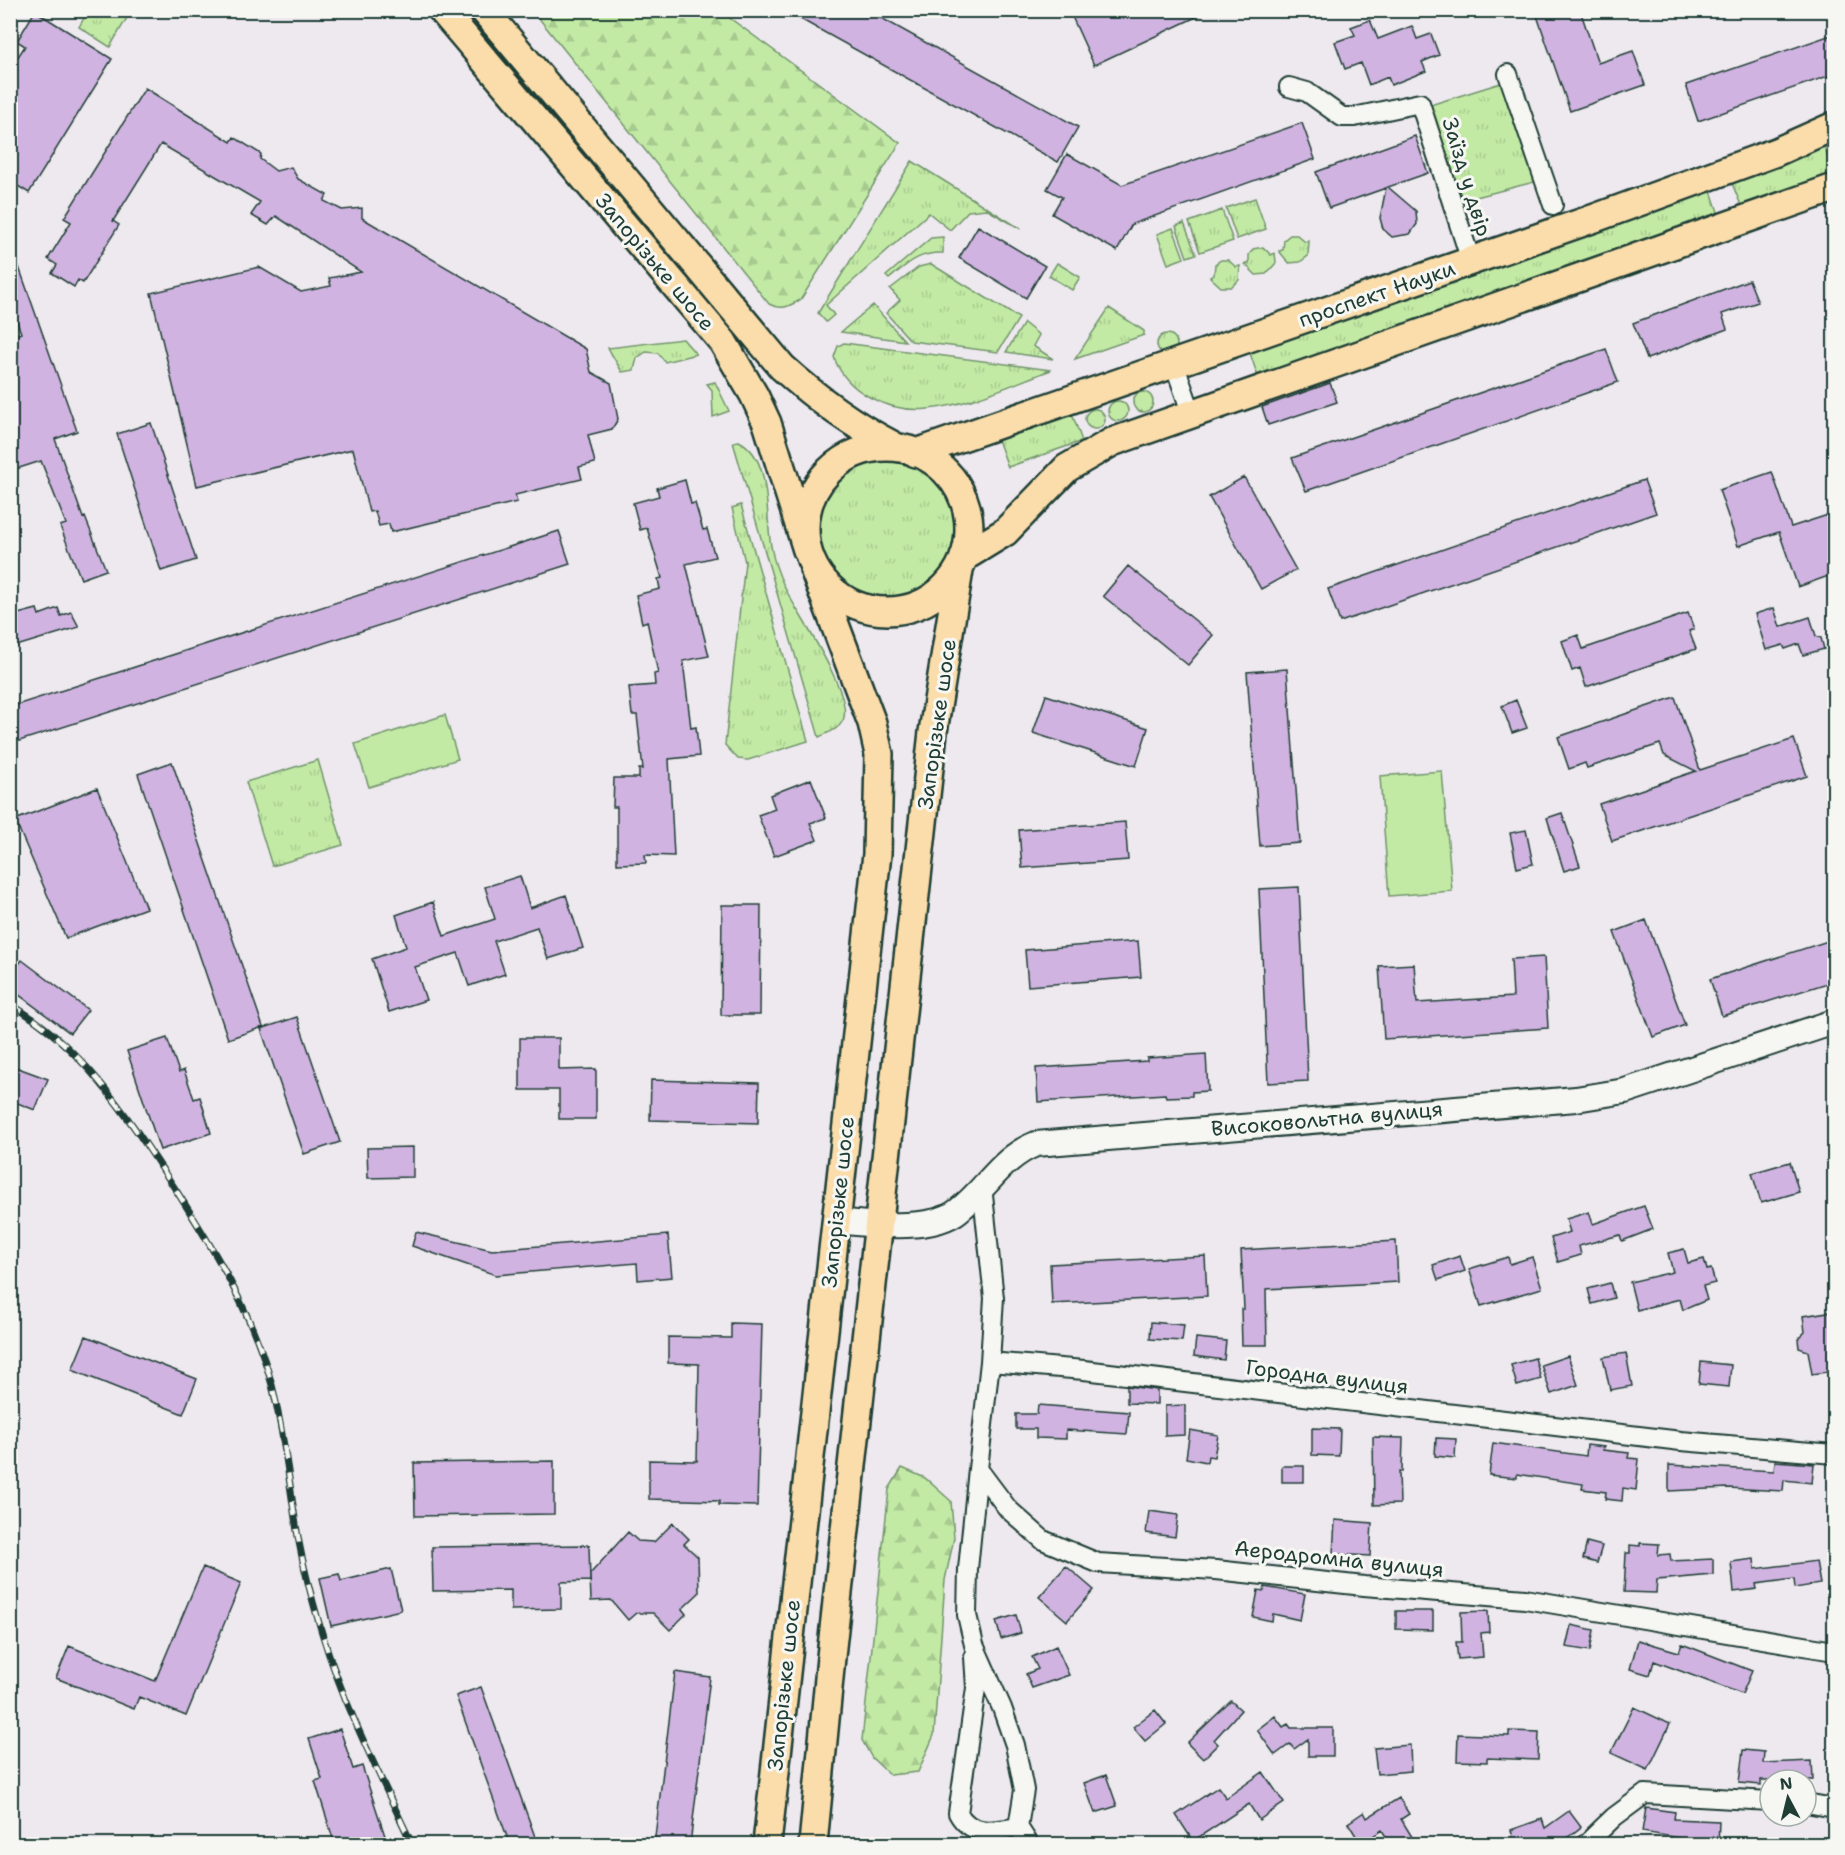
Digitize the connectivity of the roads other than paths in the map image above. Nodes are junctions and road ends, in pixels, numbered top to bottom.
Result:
1 (442, 10) edge
2 (484, 10) edge
3 (1508, 74) dead end
4 (1289, 87) dead end
5 (1834, 126) edge
6 (1834, 188) edge
7 (1552, 205) dead end
8 (1471, 261) junction
9 (1174, 363) junction
10 (1191, 412) junction
11 (905, 449) junction
12 (810, 559) junction
13 (961, 563) junction
14 (1834, 1022) edge
15 (982, 1186) junction
16 (836, 1221) junction
17 (880, 1225) junction
18 (990, 1362) junction
19 (1834, 1454) edge
20 (978, 1469) junction
21 (974, 1645) junction
22 (1834, 1652) edge
23 (1758, 1800) edge
24 (1818, 1805) edge
25 (1834, 1808) edge
26 (1018, 1827) junction
27 (767, 1845) edge
28 (813, 1845) edge
29 (1029, 1845) edge
30 (1586, 1845) edge

1 - 12 main road, Запорізьке шосе
2 - 11 main road, Запорізьке шосе
3 - 7 street
4 - 8 street, Заїзд у двір
5 - 8 main road, проспект Науки
6 - 10 main road
8 - 9 main road, проспект Науки
9 - 10 street
9 - 11 main road, проспект Науки
10 - 13 main road
11 - 12 main road
11 - 13 main road
12 - 13 main road
12 - 16 main road, Запорізьке шосе
13 - 17 main road, Запорізьке шосе
14 - 15 main road, Високовольтна вулиця
15 - 17 main road, Високовольтна вулиця
15 - 18 street
16 - 17 main road, Високовольтна вулиця
16 - 27 main road, Запорізьке шосе
17 - 28 main road, Запорізьке шосе
18 - 19 street, Городна вулиця
18 - 20 street
20 - 21 street
20 - 22 street, Аеродромна вулиця
21 - 26 street
21 - 26 street
23 - 30 street
24 - 25 street
26 - 29 street

